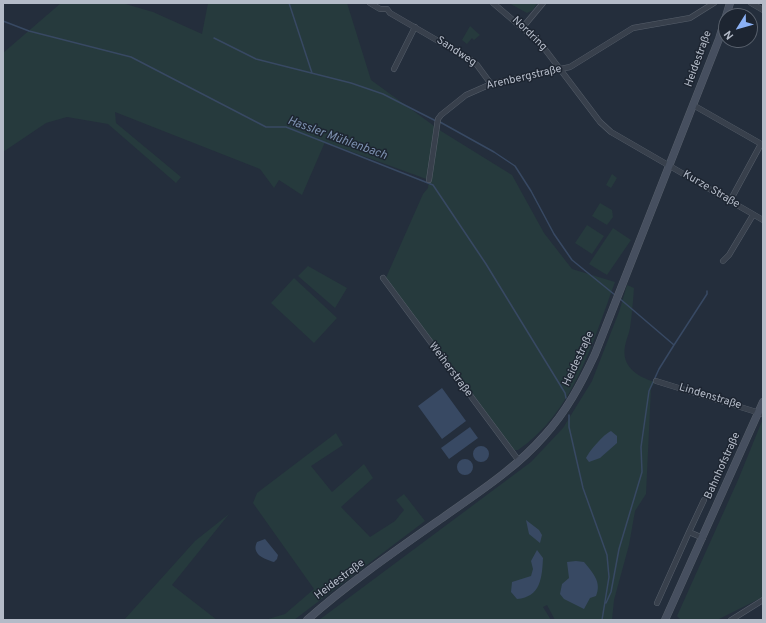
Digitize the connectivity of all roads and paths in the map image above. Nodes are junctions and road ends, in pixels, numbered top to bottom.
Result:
1 (370, 3) edge
2 (493, 3) edge
3 (543, 3) edge
4 (714, 3) edge
5 (730, 3) edge
6 (751, 3) edge
7 (387, 6) edge
8 (763, 10) edge
9 (415, 27) junction
10 (523, 27) junction
11 (394, 69) dead end
12 (561, 69) junction
13 (492, 84) junction
14 (693, 105) junction
15 (762, 145) edge
16 (669, 166) junction
17 (429, 180) dead end
18 (730, 201) junction
19 (753, 215) junction
20 (763, 220) edge
21 (723, 261) dead end
22 (383, 278) dead end
23 (656, 382) dead end
24 (763, 402) edge
25 (761, 413) edge
26 (519, 461) junction
27 (704, 500) dead end
28 (689, 532) junction
29 (703, 538) junction
30 (763, 600) edge
31 (657, 604) dead end
32 (307, 620) edge
33 (665, 620) edge
34 (731, 620) edge

1 - 7 street, Sandweg
2 - 10 street, Nordring
3 - 10 street
4 - 12 street, Arenbergstraße
5 - 14 main road, Heidestraße
6 - 8 street
7 - 9 street, Sandweg
9 - 11 street
9 - 13 street, Sandweg
10 - 12 street, Nordring
12 - 13 street, Arenbergstraße
12 - 16 street, Nordring
13 - 17 street, Arenbergstraße
14 - 15 street
14 - 16 main road, Heidestraße
15 - 18 street
16 - 18 street, Kurze Straße
16 - 26 main road, Heidestraße
18 - 19 street, Kurze Straße
19 - 20 street, Kurze Straße
19 - 21 street
22 - 26 street, Weiherstraße
23 - 25 street, Lindenstraße
24 - 25 main road, Bahnhofstraße
25 - 29 main road, Bahnhofstraße
26 - 32 main road, Heidestraße
27 - 28 street, Bahnhofstraße
28 - 29 street
28 - 31 street, Bahnhofstraße
29 - 33 main road, Bahnhofstraße
30 - 34 street

